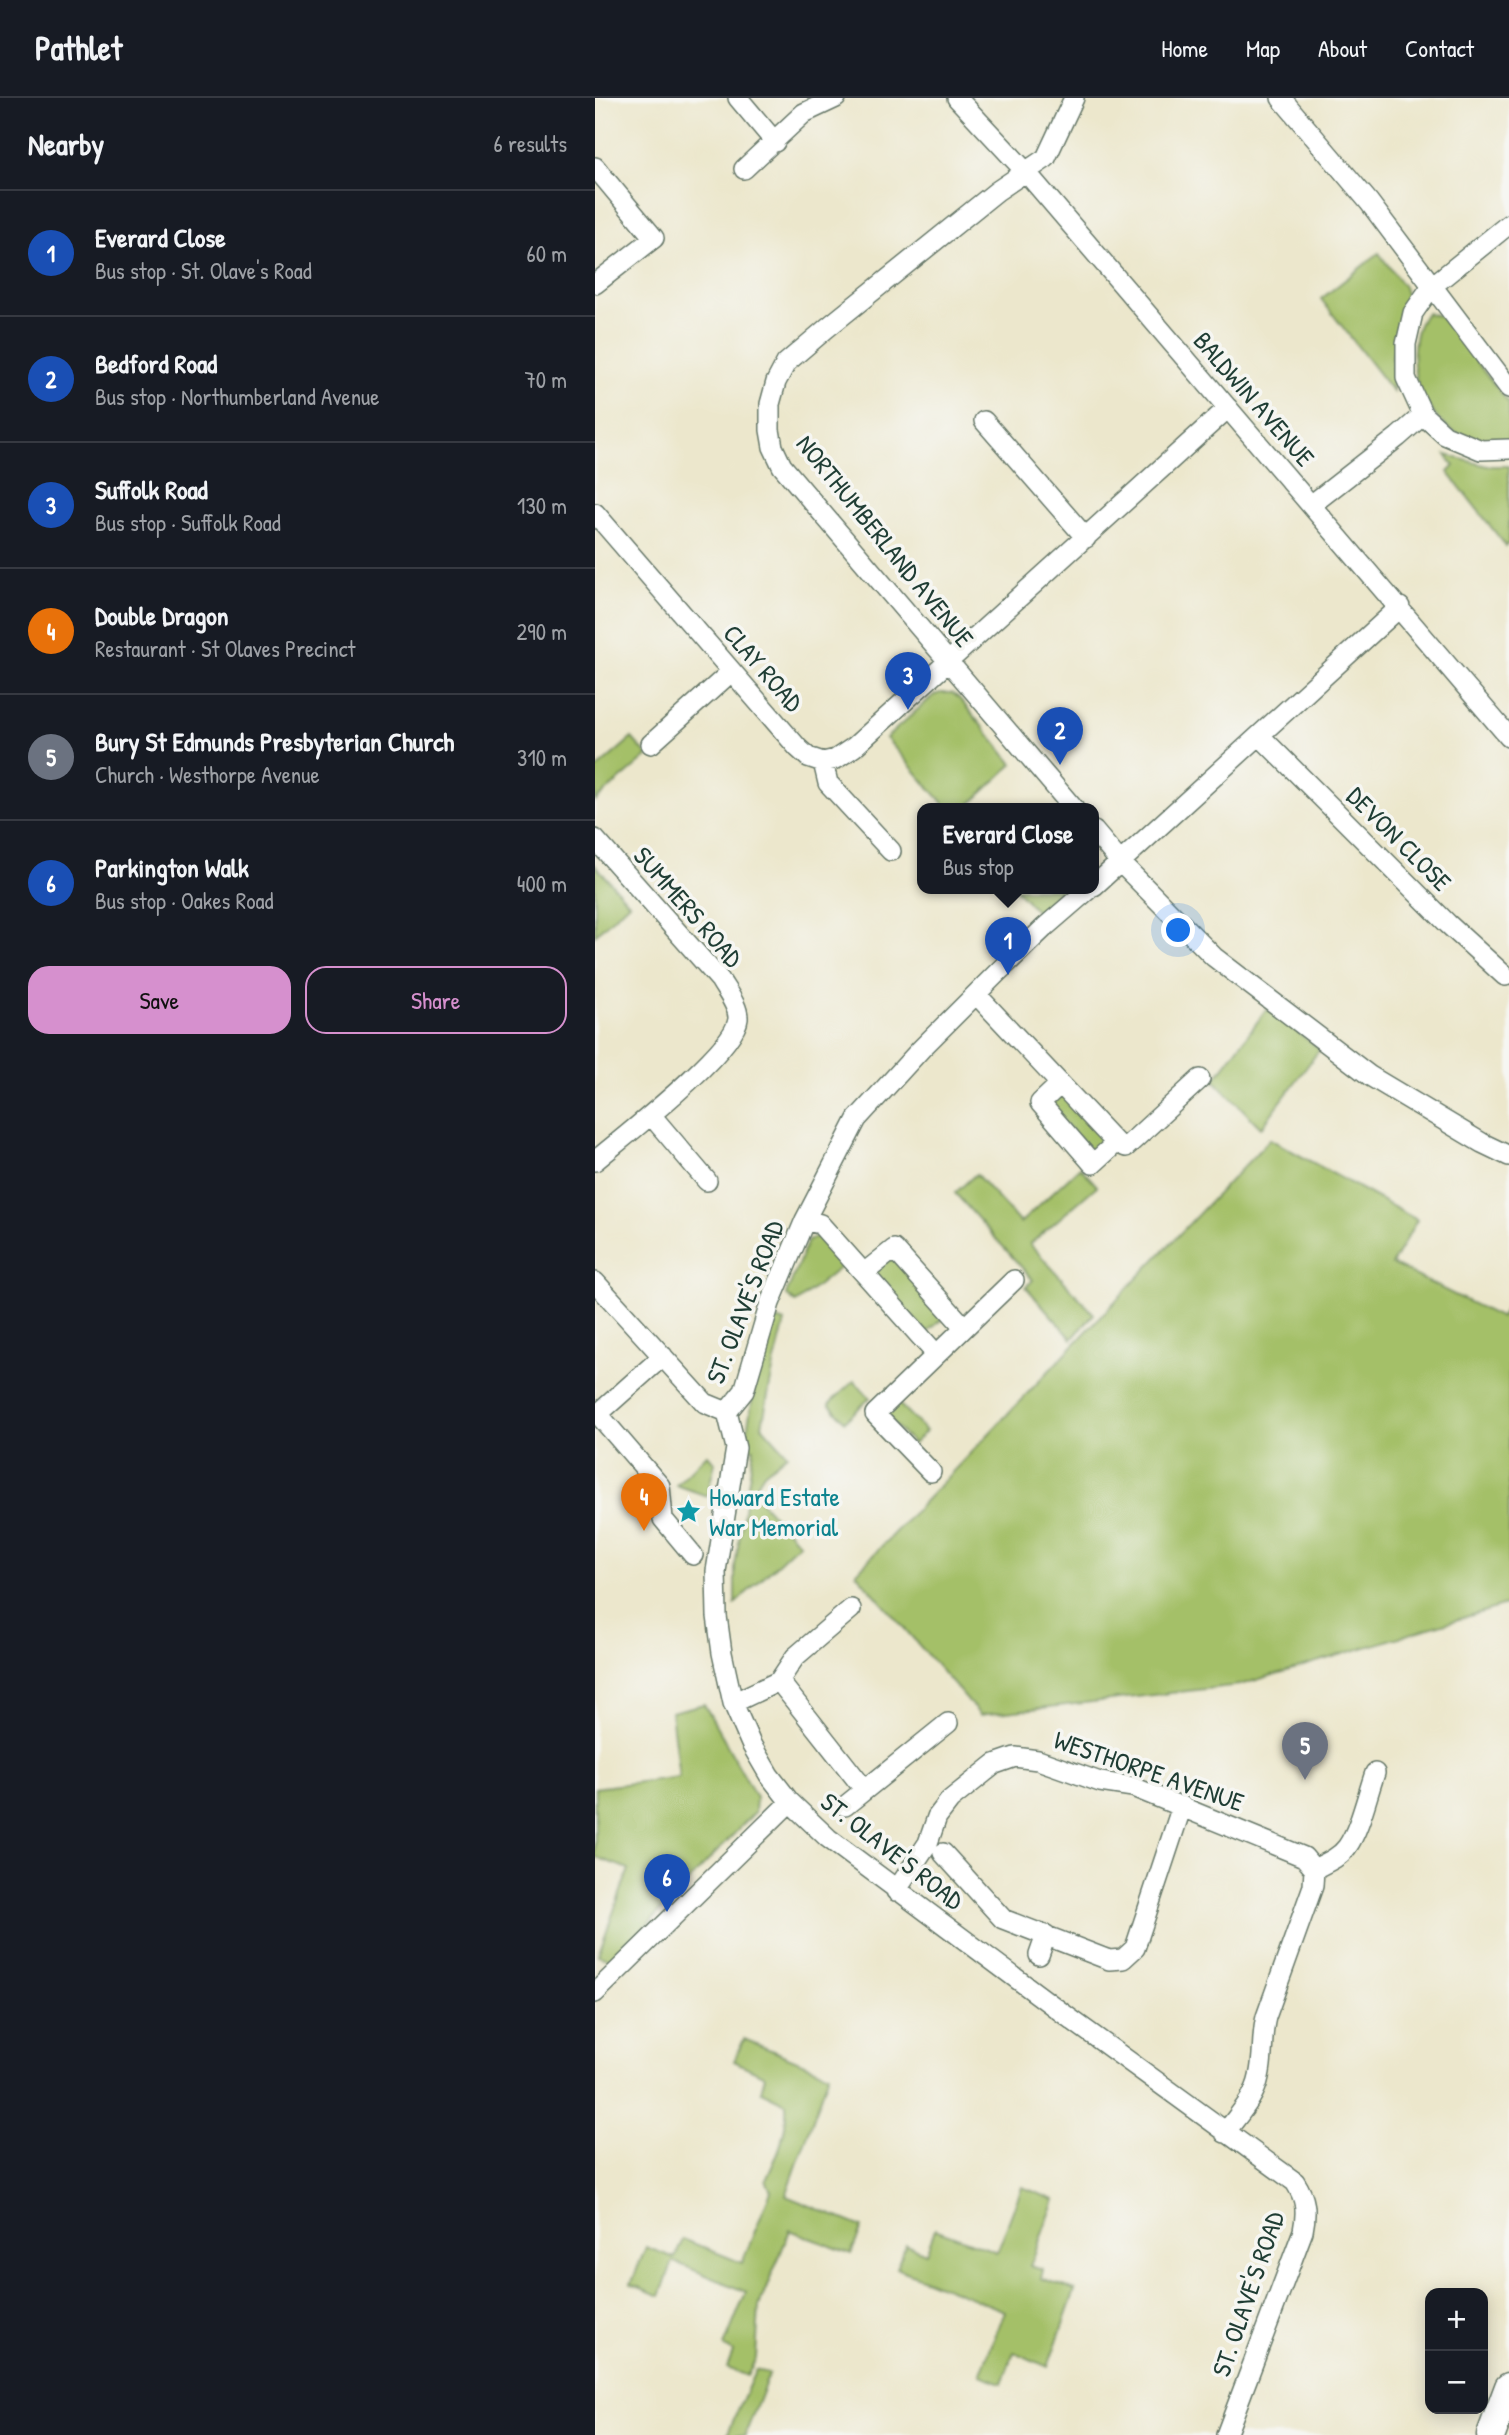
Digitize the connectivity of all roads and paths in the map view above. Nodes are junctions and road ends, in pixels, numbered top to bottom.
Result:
1 (738, 98) edge
2 (836, 98) edge
3 (957, 98) edge
4 (1075, 98) edge
5 (1281, 98) edge
6 (775, 142) junction
7 (595, 167) edge
8 (744, 169) dead end
9 (1026, 172) junction
10 (1509, 224) edge
11 (595, 284) edge
12 (1431, 286) junction
13 (1509, 388) edge
14 (1229, 408) junction
15 (1423, 415) junction
16 (984, 421) dead end
17 (1509, 449) edge
18 (1311, 505) junction
19 (595, 513) edge
20 (1086, 538) junction
21 (1399, 607) junction
22 (948, 661) junction
23 (731, 672) junction
24 (1260, 736) junction
25 (1509, 737) edge
26 (651, 744) dead end
27 (823, 762) junction
28 (1070, 803) edge
29 (1099, 837) edge
30 (595, 839) edge
31 (891, 851) dead end
32 (1121, 863) junction
33 (1099, 882) edge
34 (1083, 894) edge
35 (1505, 976) dead end
36 (976, 994) junction
37 (1200, 1079) dead end
38 (1059, 1085) junction
39 (651, 1115) junction
40 (1116, 1143) junction
41 (1509, 1156) edge
42 (595, 1161) edge
43 (707, 1181) dead end
44 (805, 1220) junction
45 (865, 1273) junction
46 (1014, 1280) dead end
47 (595, 1282) edge
48 (964, 1327) junction
49 (936, 1354) junction
50 (663, 1356) junction
51 (727, 1412) junction
52 (931, 1472) dead end
53 (693, 1555) dead end
54 (851, 1609) dead end
55 (779, 1681) junction
56 (733, 1703) junction
57 (949, 1723) dead end
58 (1375, 1773) dead end
59 (865, 1789) junction
60 (790, 1802) junction
61 (845, 1806) dead end
62 (1182, 1807) junction
63 (943, 1853) dead end
64 (1314, 1868) junction
65 (897, 1891) junction
66 (1045, 1936) junction
67 (1039, 1955) dead end
68 (595, 1993) edge
69 (1225, 2133) junction
70 (1509, 2387) edge
71 (1226, 2435) edge
72 (1491, 2435) edge

1 - 6 street
2 - 6 street
3 - 9 street, BALDWIN AVENUE
4 - 9 street, NORTHUMBERLAND AVENUE
5 - 12 street
6 - 8 street
7 - 11 street
9 - 14 street, BALDWIN AVENUE
9 - 22 street, NORTHUMBERLAND AVENUE
10 - 12 street
12 - 13 street
12 - 15 street
14 - 18 street, BALDWIN AVENUE
14 - 20 street
15 - 17 street
15 - 18 street
16 - 20 street
18 - 21 street, BALDWIN AVENUE
19 - 23 street, CLAY ROAD
20 - 22 street
21 - 24 street
21 - 25 street, BALDWIN AVENUE
22 - 27 street
22 - 28 street, NORTHUMBERLAND AVENUE
23 - 26 street
23 - 27 street, CLAY ROAD
24 - 32 street
24 - 35 street, DEVON CLOSE
27 - 31 street
29 - 32 street
30 - 39 street, SUMMERS ROAD
32 - 33 street
32 - 41 street
34 - 36 street, ST. OLAVE'S ROAD
36 - 38 street
36 - 44 street, ST. OLAVE'S ROAD
37 - 40 street
38 - 40 street
38 - 40 street
39 - 42 street, SUMMERS ROAD
39 - 43 street
44 - 45 street
44 - 51 street, ST. OLAVE'S ROAD
45 - 48 street
45 - 49 street
46 - 48 street
47 - 50 street
48 - 49 street
49 - 52 street
50 - 51 street
50 - 53 street
51 - 56 street, ST. OLAVE'S ROAD
54 - 55 street
55 - 56 street
55 - 59 street
56 - 60 street, ST. OLAVE'S ROAD
57 - 59 street
58 - 64 street
59 - 61 street
60 - 65 street, ST. OLAVE'S ROAD
60 - 68 street
62 - 64 street, WESTHORPE AVENUE
62 - 65 street, WESTHORPE AVENUE
62 - 66 street
63 - 66 street
64 - 69 street
65 - 69 street, ST. OLAVE'S ROAD
66 - 67 street
69 - 71 street, ST. OLAVE'S ROAD
70 - 72 street

